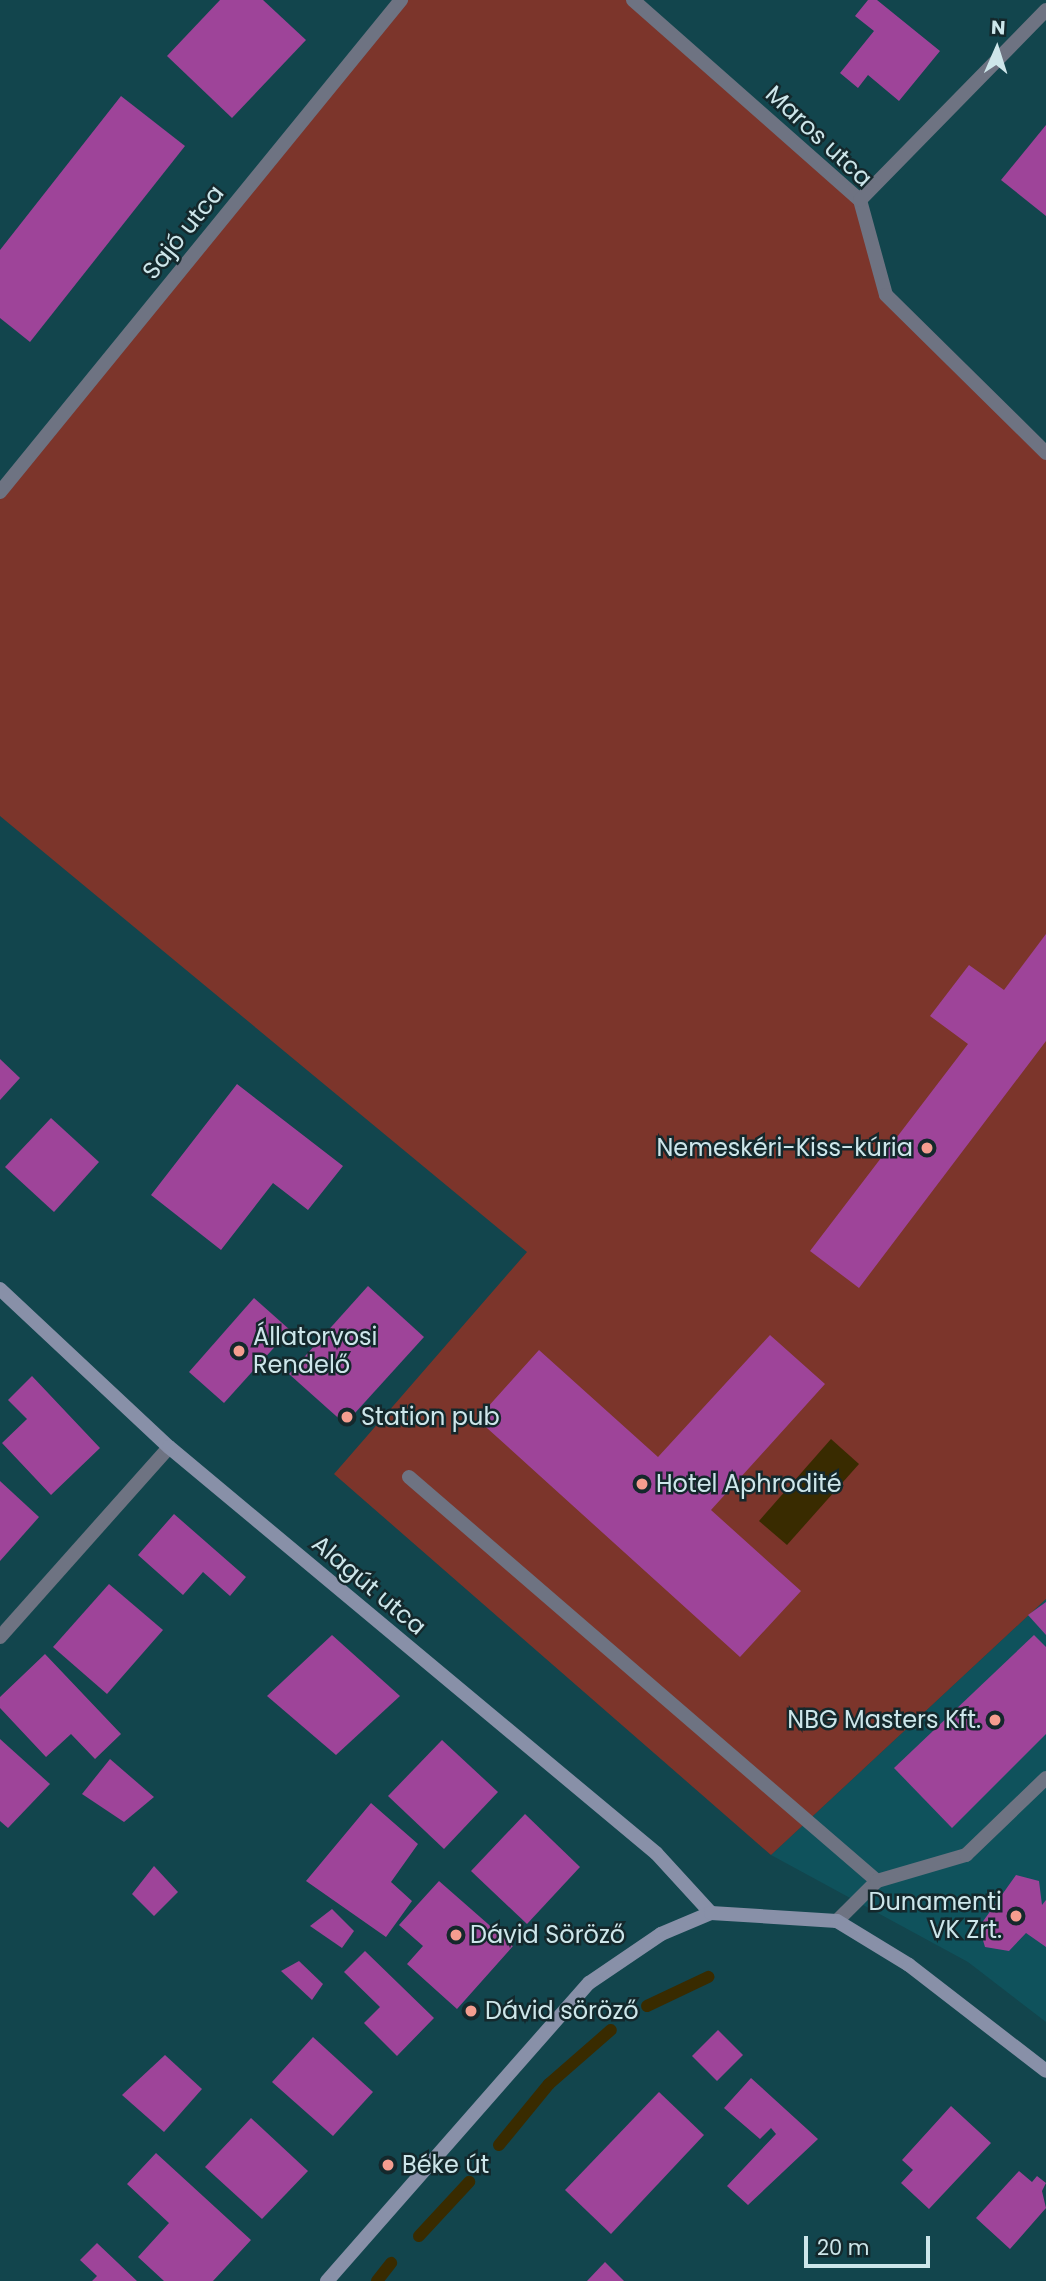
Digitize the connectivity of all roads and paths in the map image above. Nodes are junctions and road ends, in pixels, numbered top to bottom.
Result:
1 (401, 0) edge
2 (633, 0) edge
3 (1046, 10) edge
4 (860, 200) junction
5 (1046, 453) edge
6 (0, 492) edge
7 (0, 1289) edge
8 (169, 1447) junction
9 (409, 1477) dead end
10 (0, 1636) edge
11 (1046, 1778) edge
12 (877, 1881) junction
13 (711, 1913) junction
14 (837, 1921) junction
15 (1046, 2071) edge
16 (327, 2281) edge

1 - 6 street, Sajó utca
2 - 4 street, Maros utca
3 - 4 street
4 - 5 street, Maros utca
7 - 8 street, Alagút utca
8 - 10 street
8 - 13 street, Alagút utca
9 - 12 street
11 - 12 street
12 - 14 street
13 - 14 street
13 - 16 street
14 - 15 street

